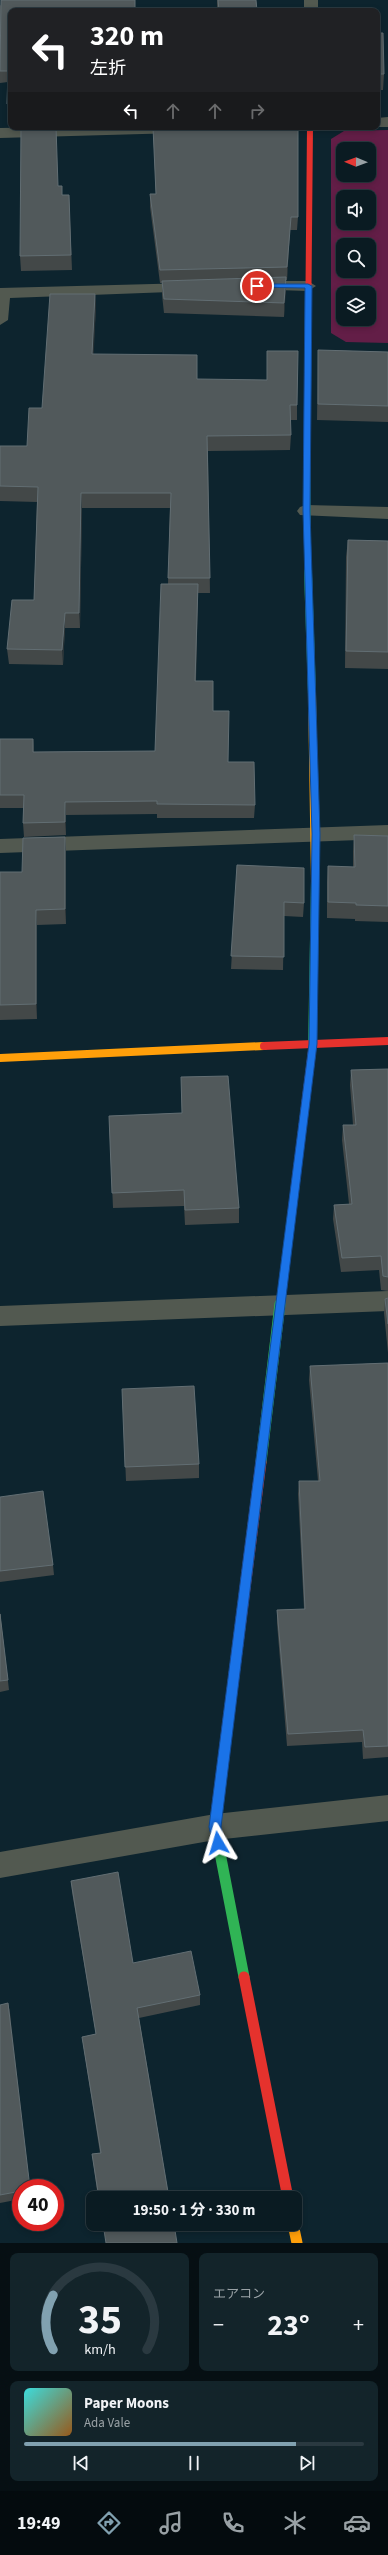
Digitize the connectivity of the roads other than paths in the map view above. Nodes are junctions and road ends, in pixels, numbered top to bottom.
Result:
1 (107, 130) edge
2 (310, 130) edge
3 (0, 133) edge
4 (241, 286) edge
5 (308, 286) junction
6 (209, 287) edge
7 (1, 293) edge
8 (0, 320) edge
9 (306, 511) junction
10 (388, 513) edge
11 (388, 832) edge
12 (316, 834) junction
13 (0, 846) edge
14 (388, 1041) edge
15 (313, 1044) junction
16 (0, 1058) edge
17 (388, 1301) edge
18 (280, 1306) junction
19 (0, 1316) edge
20 (388, 1808) edge
21 (215, 1827) junction
22 (0, 1865) edge
23 (287, 2191) edge
24 (294, 2231) edge
25 (297, 2243) edge

1 - 3 street
2 - 5 street
4 - 5 street
5 - 9 street
6 - 7 street
7 - 8 street
9 - 10 street
9 - 12 street
11 - 12 street
12 - 13 street
12 - 15 street
14 - 15 street
15 - 16 street
15 - 18 street
17 - 18 street
18 - 19 street
18 - 21 street
20 - 21 street
21 - 22 street
21 - 23 street
24 - 25 street

